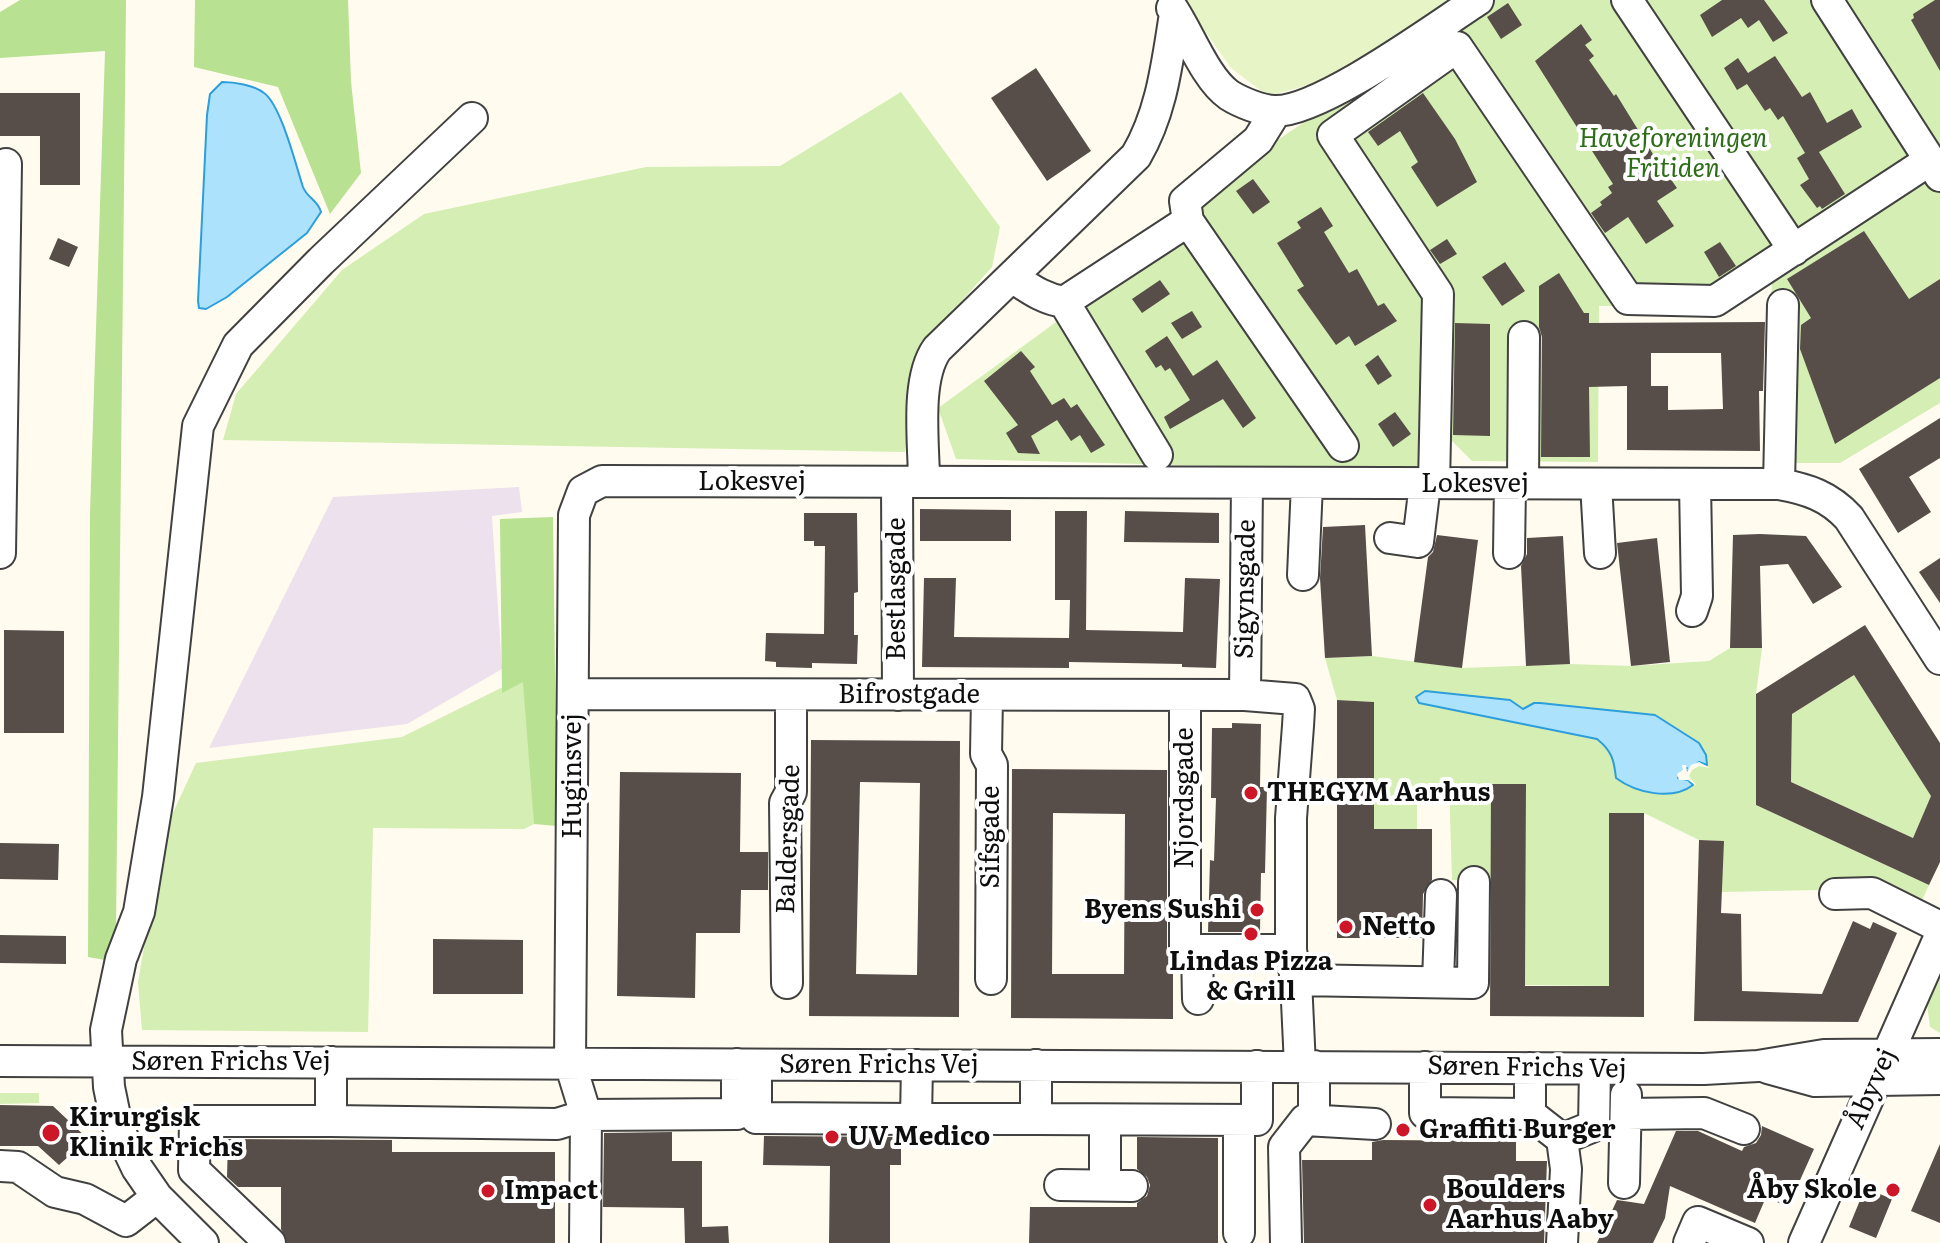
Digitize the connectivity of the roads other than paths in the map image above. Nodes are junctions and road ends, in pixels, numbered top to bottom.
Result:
1 (1478, 0) edge
2 (1627, 0) edge
3 (1827, 0) edge
4 (1171, 7) edge
5 (1276, 111) junction
6 (472, 118) dead end
7 (6, 164) dead end
8 (1935, 168) edge
9 (1188, 221) junction
10 (1794, 250) junction
11 (1012, 277) junction
12 (1064, 302) junction
13 (1783, 305) dead end
14 (1524, 337) dead end
15 (1343, 446) dead end
16 (1157, 455) dead end
17 (910, 482) junction
18 (1247, 483) junction
19 (1307, 484) junction
20 (1430, 484) junction
21 (1517, 484) junction
22 (1596, 484) junction
23 (1695, 484) junction
24 (1779, 484) junction
25 (583, 491) joint
26 (1390, 538) dead end
27 (0, 553) edge
28 (1509, 553) dead end
29 (1600, 553) dead end
30 (1303, 575) dead end
31 (1692, 611) dead end
32 (1940, 659) edge
33 (573, 694) junction
34 (791, 695) junction
35 (898, 695) junction
36 (1185, 695) junction
37 (1245, 695) junction
38 (987, 696) junction
39 (1474, 882) dead end
40 (1835, 894) dead end
41 (1441, 895) dead end
42 (1940, 927) edge
43 (1940, 936) edge
44 (1191, 950) junction
45 (1291, 950) junction
46 (991, 979) dead end
47 (1296, 980) junction
48 (1438, 982) junction
49 (787, 983) dead end
50 (1198, 999) dead end
51 (1940, 1054) edge
52 (0, 1061) edge
53 (108, 1061) junction
54 (331, 1062) junction
55 (570, 1063) junction
56 (747, 1064) junction
57 (917, 1065) junction
58 (1036, 1065) junction
59 (1257, 1066) junction
60 (1307, 1066) junction
61 (1425, 1067) junction
62 (1882, 1067) junction
63 (1530, 1068) junction
64 (1595, 1069) junction
65 (1626, 1069) junction
66 (1940, 1079) edge
67 (1530, 1114) junction
68 (1626, 1114) junction
69 (586, 1115) junction
70 (916, 1119) junction
71 (1036, 1119) junction
72 (1105, 1120) junction
73 (1239, 1120) junction
74 (1314, 1120) junction
75 (331, 1121) junction
76 (1375, 1124) dead end
77 (1744, 1129) dead end
78 (1562, 1139) junction
79 (0, 1166) edge
80 (1624, 1183) dead end
81 (1060, 1185) dead end
82 (157, 1197) junction
83 (1239, 1233) dead end
84 (191, 1239) edge
85 (270, 1243) edge
86 (585, 1243) edge
87 (1286, 1243) edge
88 (1562, 1243) edge
89 (1689, 1243) edge
90 (1748, 1243) edge
91 (1804, 1243) edge

1 - 5 street
2 - 10 street
3 - 8 street
4 - 5 street
4 - 11 street
5 - 9 street
6 - 53 street
7 - 27 street
8 - 10 street
9 - 12 street
9 - 15 street
10 - 20 street
11 - 12 street
11 - 17 street
12 - 16 street
13 - 24 street
14 - 21 street
17 - 18 street, Lokesvej
17 - 25 street, Lokesvej
17 - 35 street, Bestlasgade
18 - 19 street, Lokesvej
18 - 37 street, Sigynsgade
19 - 20 street, Lokesvej
19 - 30 street
20 - 21 street, Lokesvej
20 - 26 street
21 - 22 street, Lokesvej
21 - 28 street
22 - 23 street, Lokesvej
22 - 29 street
23 - 24 street, Lokesvej
23 - 31 street
24 - 32 street, Lokesvej
25 - 33 street, Huginsvej
33 - 34 street, Bifrostgade
33 - 55 street, Huginsvej
34 - 35 street, Bifrostgade
34 - 49 street, Baldersgade
35 - 38 street, Bifrostgade
36 - 37 street, Bifrostgade
36 - 38 street, Bifrostgade
36 - 44 street, Njordsgade
37 - 45 street, Bifrostgade
38 - 46 street, Sifsgade
39 - 48 street
40 - 42 street
41 - 48 street
43 - 62 street, Åbyvej
44 - 45 street
44 - 50 street, Njordsgade
45 - 47 street, Bifrostgade
47 - 48 street
47 - 60 street, Bifrostgade
51 - 62 street, Søren Frichs Vej
52 - 53 street, Søren Frichs Vej
53 - 54 street, Søren Frichs Vej
53 - 82 street
54 - 55 street, Søren Frichs Vej
54 - 75 street
55 - 56 street, Søren Frichs Vej
55 - 69 street, Huginsvej
56 - 57 street, Søren Frichs Vej
56 - 69 street
56 - 70 street
57 - 58 street, Søren Frichs Vej
57 - 70 street
58 - 59 street, Søren Frichs Vej
58 - 71 street
59 - 60 street, Søren Frichs Vej
59 - 73 street
60 - 61 street, Søren Frichs Vej
60 - 74 street, Bifrostgade
61 - 63 street, Søren Frichs Vej
61 - 67 street
62 - 65 street, Søren Frichs Vej
62 - 66 street, Søren Frichs Vej
62 - 91 street, Åbyvej
63 - 64 street, Søren Frichs Vej
63 - 67 street
64 - 65 street, Søren Frichs Vej
64 - 78 street
65 - 68 street
67 - 78 street
68 - 77 street
68 - 80 street
69 - 75 street
69 - 86 street, Huginsvej
70 - 71 street
71 - 72 street
72 - 73 street
72 - 81 street
73 - 83 street
74 - 76 street
74 - 87 street
75 - 85 street
78 - 88 street
79 - 82 street
82 - 84 street
89 - 90 street

